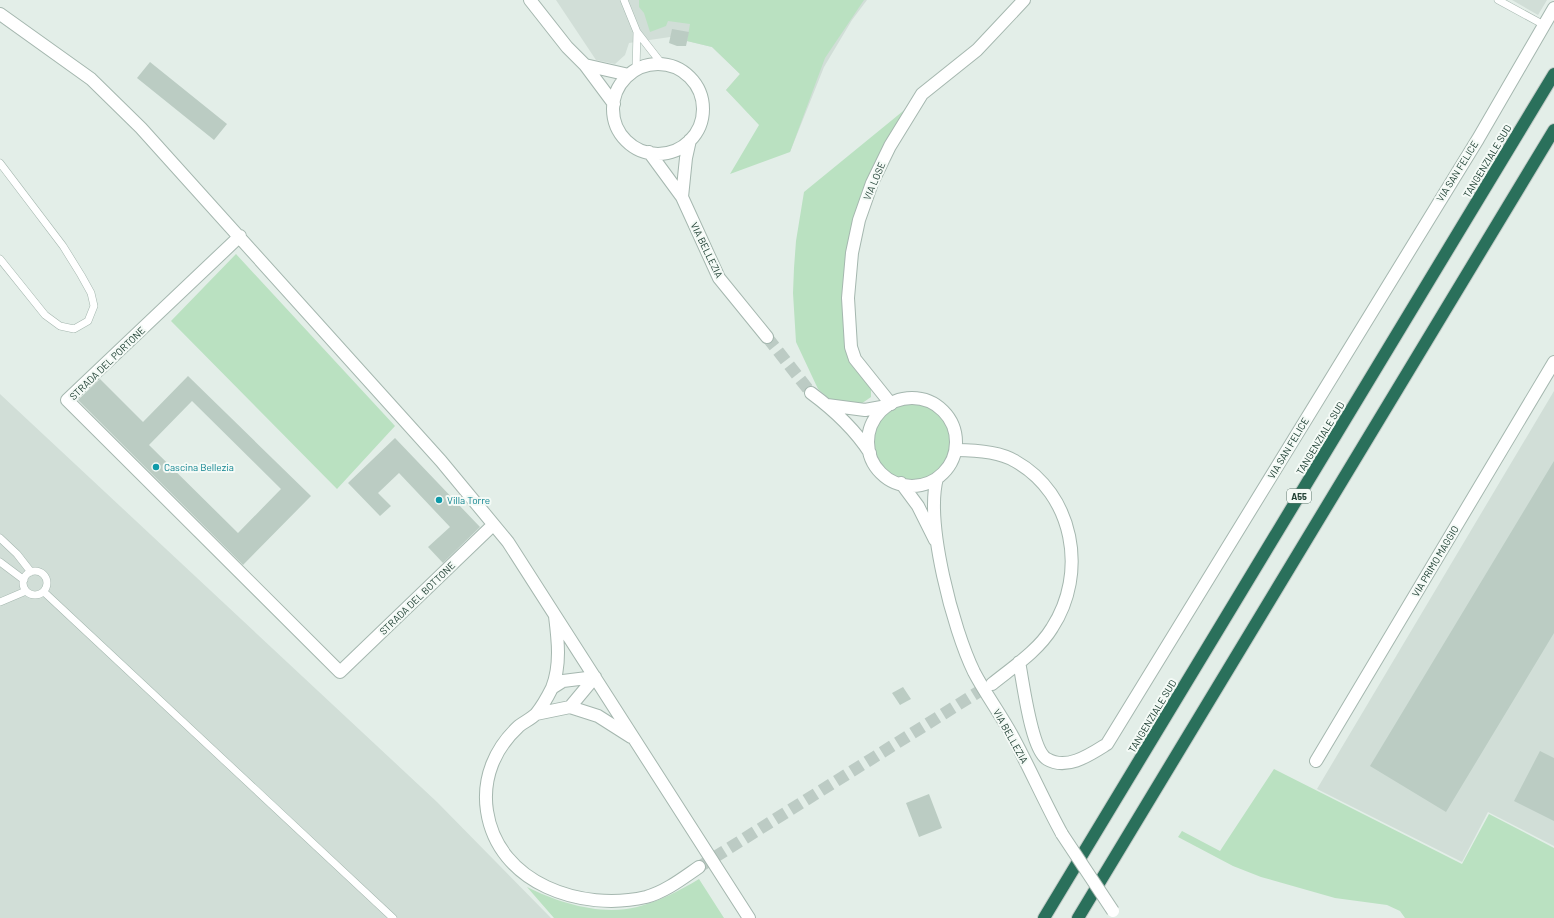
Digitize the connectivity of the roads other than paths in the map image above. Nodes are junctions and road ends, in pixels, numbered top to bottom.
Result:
1 (530, 0) edge
2 (624, 0) edge
3 (1024, 0) edge
4 (1498, 0) edge
5 (1554, 8) edge
6 (0, 14) edge
7 (1544, 25) junction
8 (637, 32) junction
9 (662, 64) junction
10 (586, 65) junction
11 (633, 72) junction
12 (1554, 74) edge
13 (614, 104) junction
14 (1554, 130) edge
15 (690, 140) junction
16 (648, 152) junction
17 (0, 163) edge
18 (682, 197) junction
19 (240, 236) junction
20 (0, 259) edge
21 (767, 337) tunnel mouth
22 (1554, 362) edge
23 (811, 393) tunnel mouth
24 (827, 405) junction
25 (889, 405) junction
26 (956, 450) junction
27 (870, 454) junction
28 (937, 478) junction
29 (901, 483) junction
30 (493, 525) junction
31 (0, 538) edge
32 (939, 549) junction
33 (0, 562) edge
34 (31, 572) junction
35 (24, 580) junction
36 (26, 591) junction
37 (44, 592) junction
38 (0, 602) edge
39 (554, 614) junction
40 (1019, 662) junction
41 (340, 672) joint
42 (595, 677) junction
43 (992, 684) tunnel mouth
44 (552, 688) junction
45 (570, 707) junction
46 (536, 714) junction
47 (635, 740) junction
48 (1316, 761) dead end
49 (699, 867) tunnel mouth
50 (1116, 915) edge
51 (393, 918) edge
52 (749, 918) edge
53 (1044, 918) edge
54 (1078, 918) edge

1 - 10 street
2 - 8 lane
3 - 25 street, VIA LOSE
4 - 7 lane
5 - 7 street, VIA SAN FELICE
6 - 19 street
7 - 40 street, VIA SAN FELICE
8 - 9 lane
8 - 11 lane
9 - 11 street
9 - 15 street
10 - 11 street
10 - 13 street
11 - 13 street
12 - 53 highway, TANGENZIALE SUD / A55
13 - 16 street
14 - 54 highway
15 - 16 street
15 - 18 street
16 - 18 street, VIA BELLEZIA
17 - 20 lane
18 - 21 street, VIA BELLEZIA
19 - 30 street
19 - 41 street, STRADA DEL PORTONE
22 - 48 street, VIA PRIMO MAGGIO
23 - 24 street, VIA BELLEZIA
24 - 25 street, VIA BELLEZIA
24 - 27 street, VIA BELLEZIA
25 - 26 street, VIA BELLEZIA
25 - 27 street, VIA BELLEZIA
26 - 28 street, VIA BELLEZIA
26 - 40 street
27 - 29 street, VIA BELLEZIA
28 - 29 street, VIA BELLEZIA
28 - 32 street, VIA BELLEZIA
29 - 32 street, VIA BELLEZIA
30 - 39 street
30 - 41 street, STRADA DEL BOTTONE
31 - 34 lane
32 - 50 street, VIA BELLEZIA, bridge
33 - 35 lane
34 - 35 lane
34 - 37 lane
35 - 36 lane
36 - 37 lane
36 - 38 lane
37 - 51 lane
39 - 42 street
39 - 44 street
40 - 43 street
42 - 44 street
42 - 45 street
42 - 47 street
44 - 46 street
45 - 46 street
45 - 47 street
46 - 49 street
47 - 52 street

